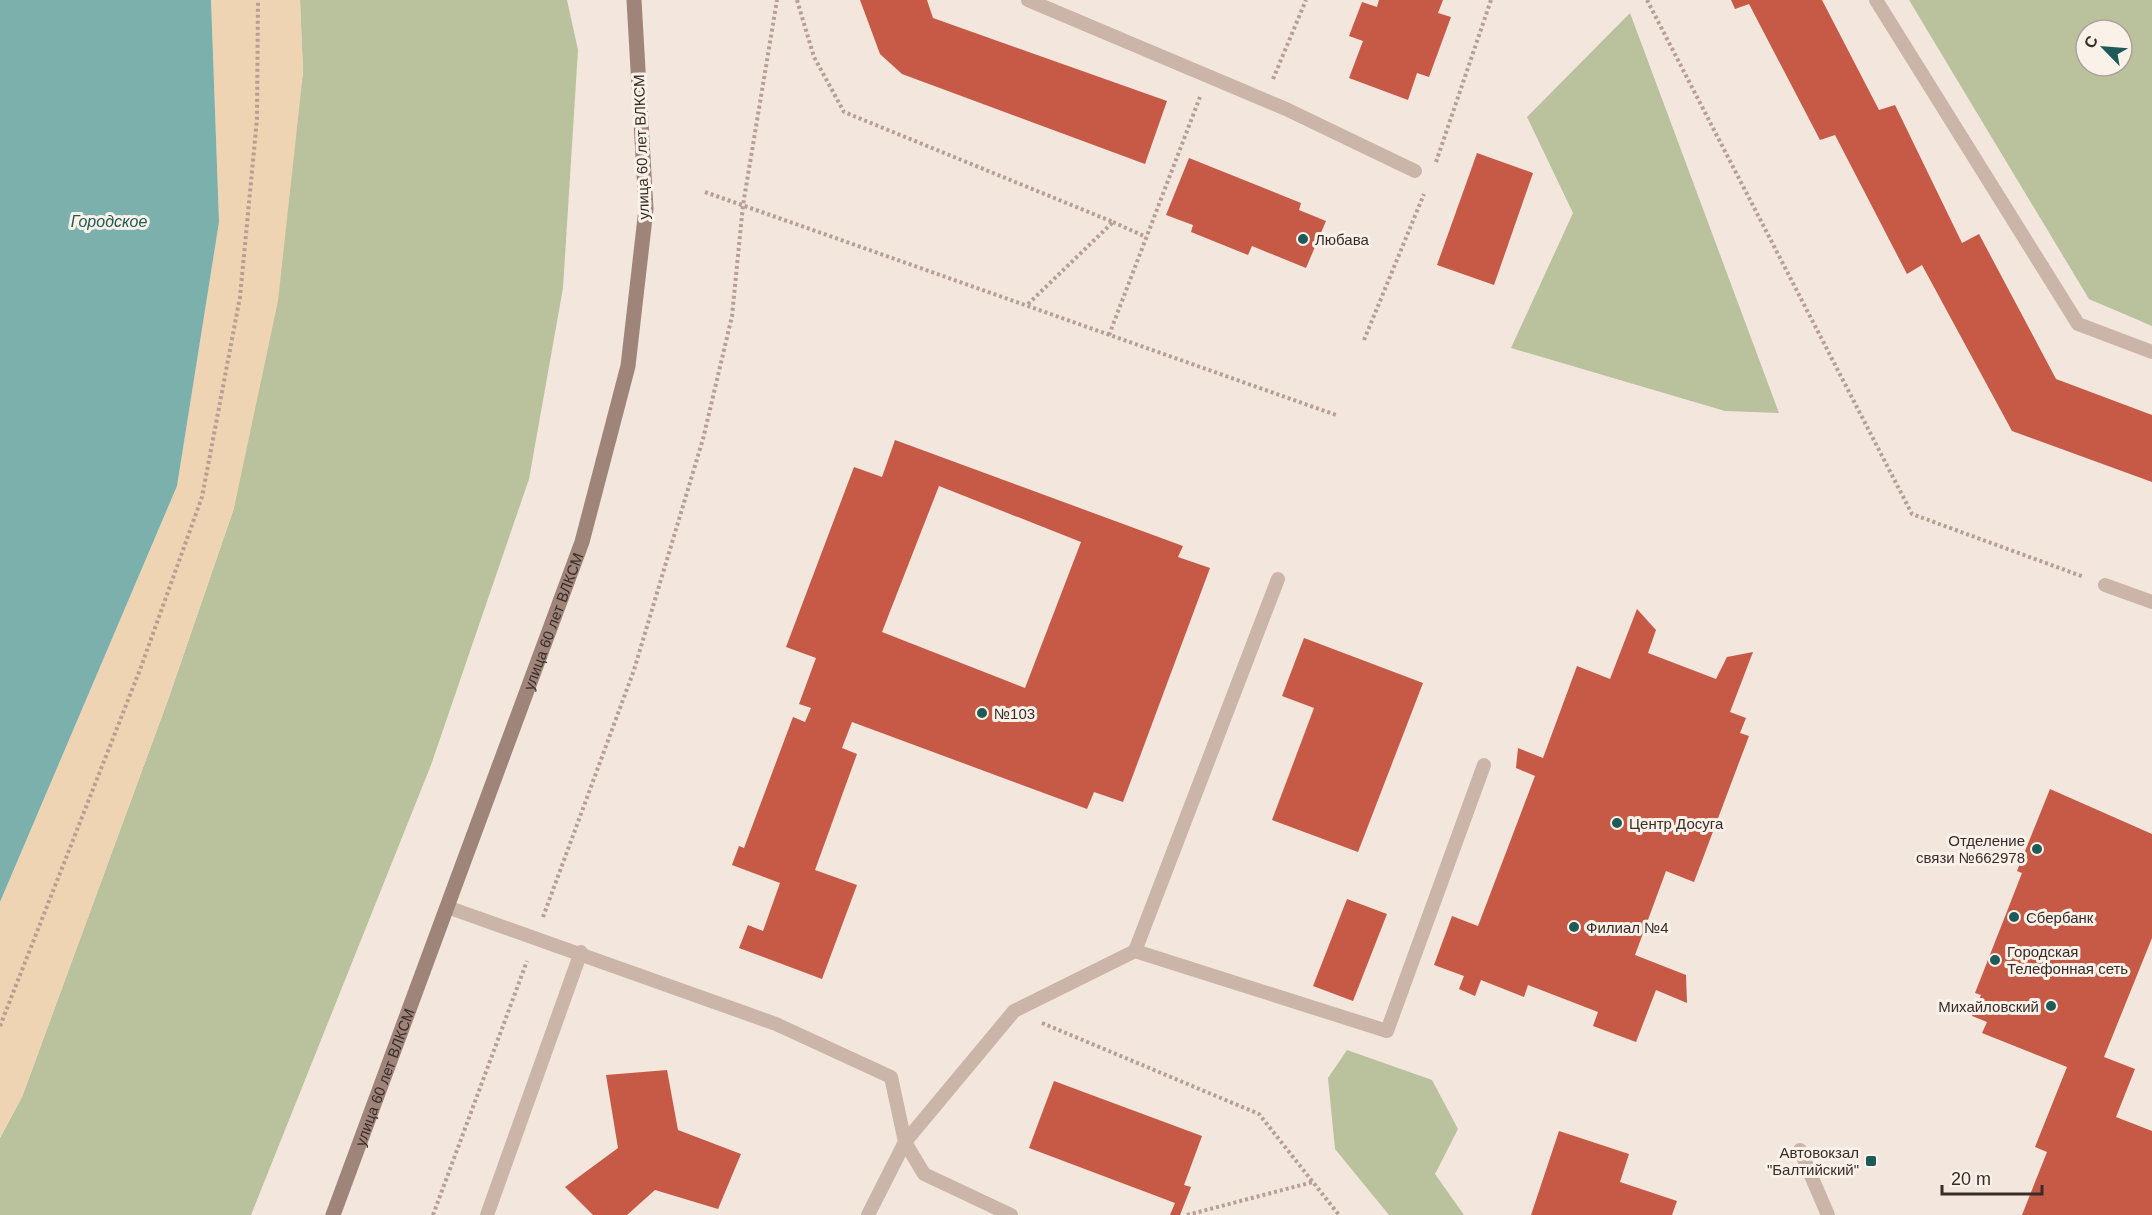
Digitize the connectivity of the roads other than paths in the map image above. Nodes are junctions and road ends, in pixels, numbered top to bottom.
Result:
1 (634, 0) edge
2 (1028, 0) edge
3 (1876, 0) edge
4 (1415, 171) dead end
5 (2152, 352) edge
6 (1278, 579) dead end
7 (2105, 585) road end
8 (2152, 602) edge
9 (1484, 765) dead end
10 (447, 907) junction
11 (1135, 951) junction
12 (581, 952) junction
13 (906, 1142) junction
14 (1800, 1150) dead end
15 (333, 1215) edge
16 (487, 1215) edge
17 (868, 1215) edge
18 (1011, 1215) edge
19 (1828, 1215) edge

1 - 10 street, улица 60 лет ВЛКСМ
2 - 4 lane
3 - 5 lane
6 - 11 lane
7 - 8 lane
9 - 11 lane
10 - 12 lane
10 - 15 street, улица 60 лет ВЛКСМ
11 - 13 lane
12 - 13 lane
12 - 16 lane
13 - 17 lane
13 - 18 lane
14 - 19 lane

